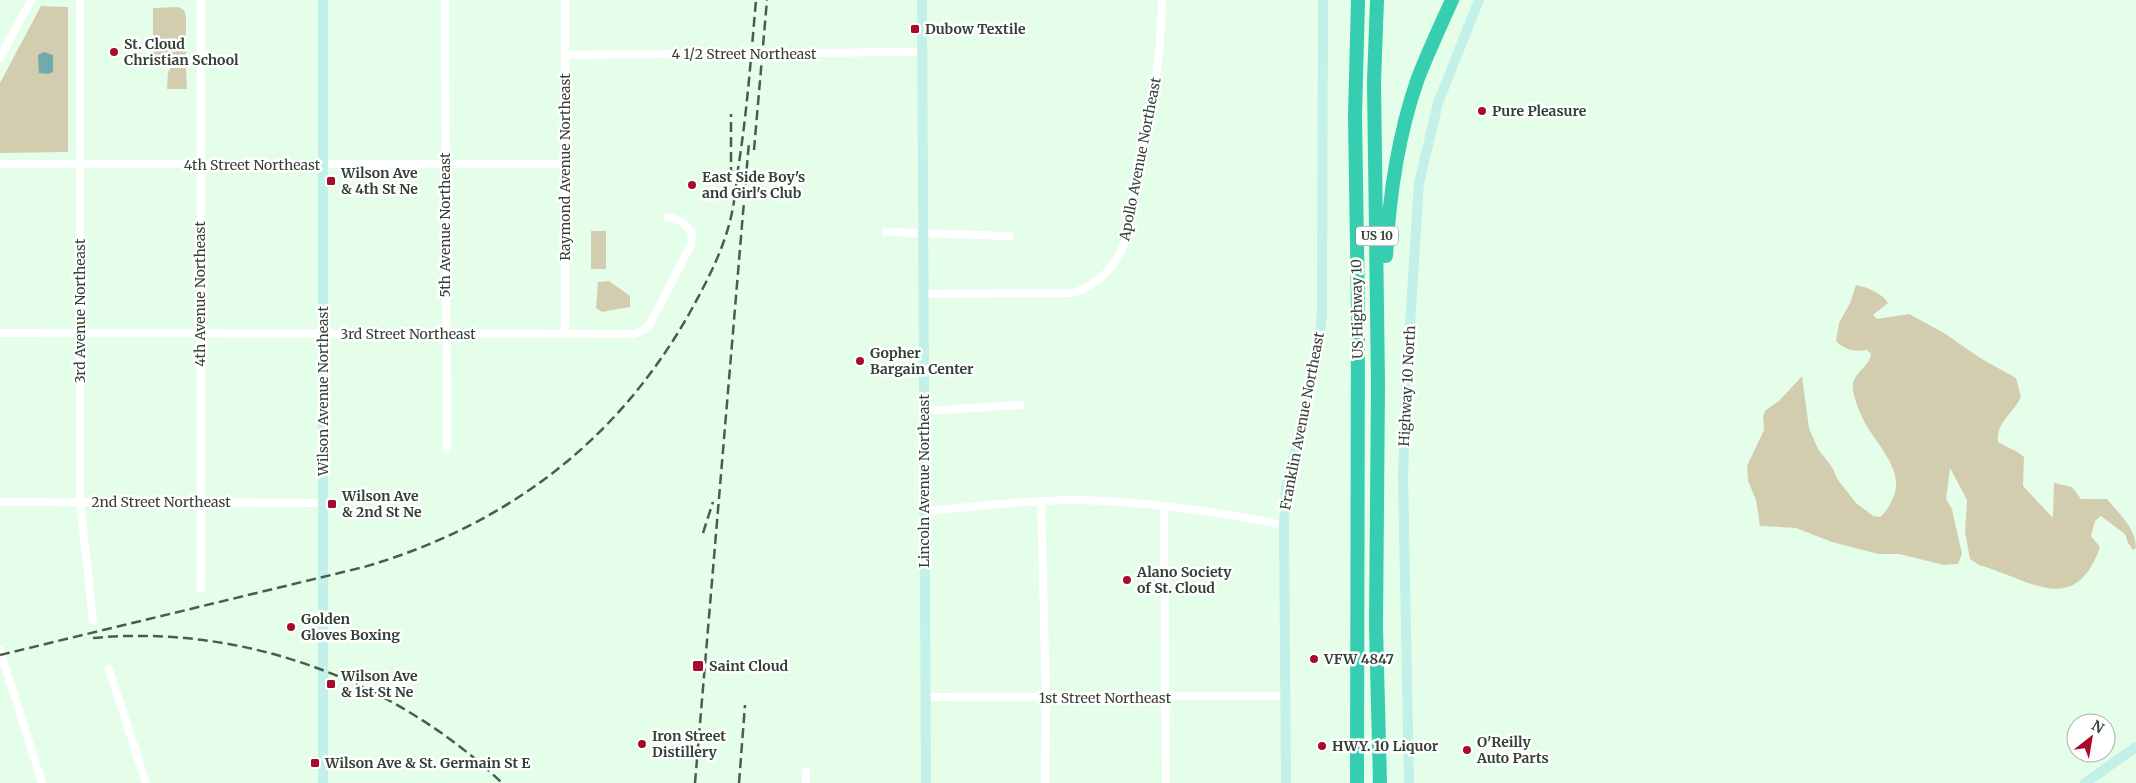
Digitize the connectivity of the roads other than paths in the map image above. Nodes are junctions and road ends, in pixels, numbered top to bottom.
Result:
1 (31, 0) edge
2 (80, 0) edge
3 (201, 0) edge
4 (323, 0) edge
5 (445, 0) edge
6 (564, 0) edge
7 (922, 0) edge
8 (1162, 0) edge
9 (1322, 0) edge
10 (1354, 0) edge
11 (1358, 0) edge
12 (1377, 0) edge
13 (1452, 0) edge
14 (1479, 0) edge
15 (922, 52) junction
16 (566, 55) junction
17 (1356, 57) junction
18 (0, 58) edge
19 (0, 164) edge
20 (81, 164) junction
21 (200, 164) junction
22 (321, 164) junction
23 (444, 164) junction
24 (564, 164) junction
25 (666, 217) dead end
26 (886, 232) dead end
27 (922, 233) junction
28 (1010, 236) dead end
29 (923, 294) junction
30 (200, 333) junction
31 (323, 333) junction
32 (445, 333) junction
33 (0, 334) edge
34 (80, 334) junction
35 (565, 334) junction
36 (1378, 384) junction
37 (1020, 405) dead end
38 (924, 411) junction
39 (447, 449) dead end
40 (0, 502) edge
41 (80, 502) junction
42 (1041, 502) junction
43 (200, 503) junction
44 (323, 503) junction
45 (1164, 506) junction
46 (925, 511) junction
47 (1284, 525) junction
48 (201, 589) dead end
49 (92, 620) dead end
50 (0, 650) edge
51 (109, 669) dead end
52 (1285, 696) junction
53 (926, 697) junction
54 (1046, 697) junction
55 (1165, 698) junction
56 (2136, 747) edge
57 (806, 772) dead end
58 (1357, 777) edge
59 (1380, 777) edge
60 (42, 783) edge
61 (146, 783) edge
62 (323, 783) edge
63 (806, 783) edge
64 (926, 783) edge
65 (1045, 783) edge
66 (1166, 783) edge
67 (1286, 783) edge
68 (1409, 783) edge
69 (2085, 783) edge

1 - 18 street
2 - 20 street, 3rd Avenue Northeast
3 - 21 street, 4th Avenue Northeast
4 - 22 street, Wilson Avenue Northeast
5 - 23 street, 5th Avenue Northeast
6 - 16 street, Raymond Avenue Northeast
7 - 15 street, Lincoln Avenue Northeast
8 - 29 street, Apollo Avenue Northeast
9 - 47 street, Franklin Avenue Northeast
10 - 17 highway
11 - 17 highway, US Highway 10 / US 10
12 - 36 highway, US 10
13 - 36 highway
14 - 68 street, Highway 10 North
15 - 16 street, 4 1/2 Street Northeast
15 - 27 street, Lincoln Avenue Northeast
16 - 24 street, Raymond Avenue Northeast
17 - 58 highway, US Highway 10 / US 10
19 - 20 street, 4th Street Northeast
20 - 21 street, 4th Street Northeast
20 - 34 street, 3rd Avenue Northeast
21 - 22 street, 4th Street Northeast
21 - 30 street, 4th Avenue Northeast
22 - 23 street, 4th Street Northeast
22 - 31 street, Wilson Avenue Northeast
23 - 24 street, 4th Street Northeast
23 - 32 street, 5th Avenue Northeast
24 - 35 street, Raymond Avenue Northeast
25 - 35 street, 3rd Street Northeast
26 - 27 street
27 - 28 street
27 - 29 street, Lincoln Avenue Northeast
29 - 38 street, Lincoln Avenue Northeast
30 - 31 street, 3rd Street Northeast
30 - 34 street, 3rd Street Northeast
30 - 43 street, 4th Avenue Northeast
31 - 32 street, 3rd Street Northeast
31 - 44 street, Wilson Avenue Northeast
32 - 35 street, 3rd Street Northeast
32 - 39 street, 5th Avenue Northeast
33 - 34 street, 3rd Street Northeast
34 - 41 street, 3rd Avenue Northeast
36 - 59 highway, US 10
37 - 38 street
38 - 46 street, Lincoln Avenue Northeast
40 - 41 street, 2nd Street Northeast
41 - 43 street, 2nd Street Northeast
41 - 49 street, 3rd Avenue Northeast
42 - 45 street
42 - 46 street
42 - 54 street
43 - 44 street, 2nd Street Northeast
43 - 48 street, 4th Avenue Northeast
44 - 62 street, Wilson Avenue Northeast
45 - 47 street
45 - 55 street
46 - 53 street, Lincoln Avenue Northeast
47 - 52 street, Franklin Avenue Northeast
50 - 60 street
51 - 61 street
52 - 55 street, 1st Street Northeast
52 - 67 street, Franklin Avenue Northeast
53 - 54 street, 1st Street Northeast
53 - 64 street, Lincoln Avenue Northeast
54 - 55 street, 1st Street Northeast
54 - 65 street
55 - 66 street
56 - 69 street
57 - 63 street

